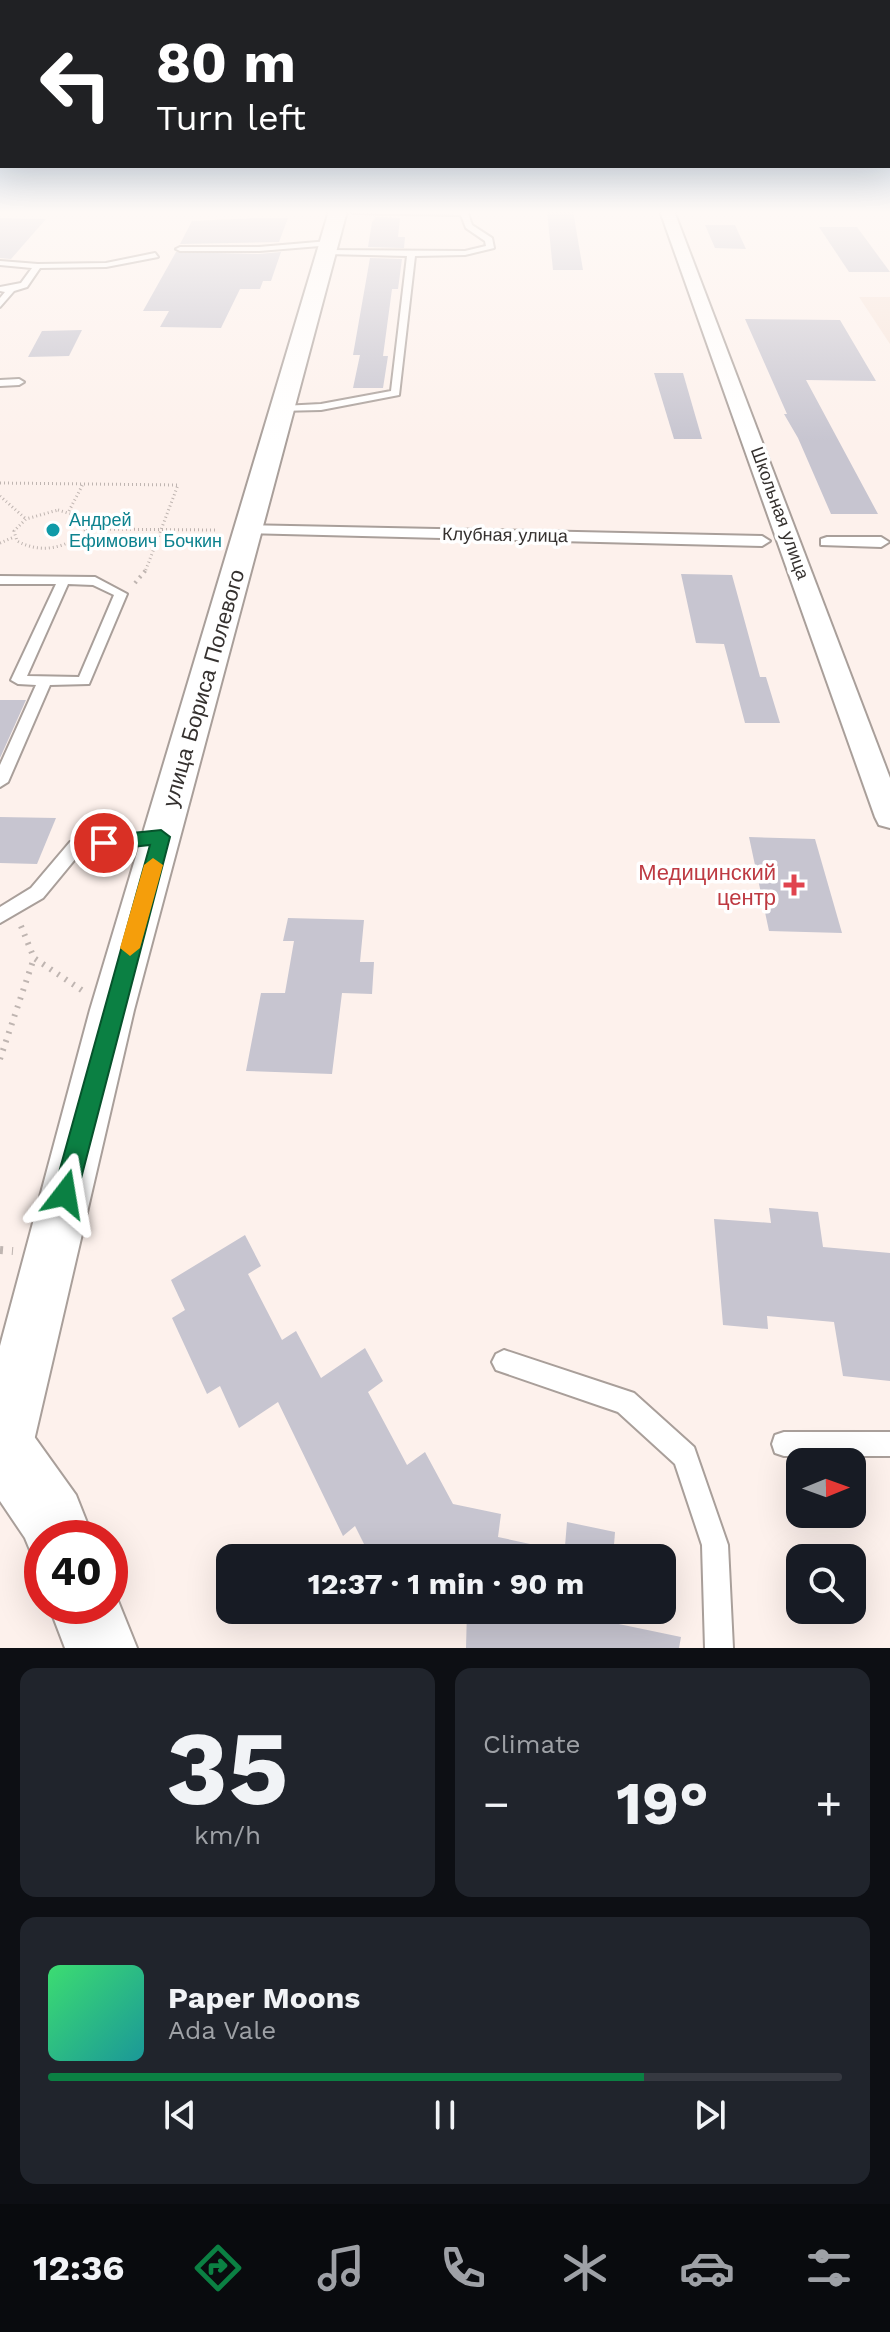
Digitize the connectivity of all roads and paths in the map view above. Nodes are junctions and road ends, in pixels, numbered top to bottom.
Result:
1 (15, 288) edge
2 (316, 288) edge
3 (407, 288) edge
4 (695, 288) edge
5 (0, 289) edge
6 (11, 289) junction
7 (0, 304) edge
8 (19, 382) dead end
9 (0, 383) edge
10 (282, 409) junction
11 (0, 483) edge
12 (83, 484) junction
13 (0, 496) edge
14 (69, 511) junction
15 (26, 519) junction
16 (161, 528) junction
17 (86, 529) junction
18 (247, 530) junction
19 (14, 537) junction
20 (762, 541) dead end
21 (827, 542) dead end
22 (881, 542) dead end
23 (0, 543) edge
24 (0, 580) edge
25 (64, 580) junction
26 (121, 594) junction
27 (45, 681) junction
28 (0, 782) edge
29 (890, 817) edge
30 (161, 837) junction
31 (7, 912) edge
32 (34, 958) junction
33 (112, 1010) junction
34 (0, 1059) edge
35 (504, 1362) dead end
36 (2, 1444) edge
37 (784, 1444) dead end
38 (890, 1444) edge
39 (52, 1520) edge
40 (92, 1624) edge
41 (101, 1648) edge
42 (719, 1648) edge

1 - 6 lane
2 - 10 street, улица Бориса Полевого
3 - 10 lane
4 - 29 street, Школьная улица
5 - 6 lane
6 - 7 lane
8 - 9 lane
10 - 18 street, улица Бориса Полевого
11 - 12 path
12 - 14 path
12 - 16 path
13 - 15 path
14 - 15 path
14 - 17 path
15 - 19 path
16 - 17 path
16 - 18 path
16 - 26 path
17 - 19 path
18 - 20 street, Клубная улица
18 - 30 street, улица Бориса Полевого
19 - 23 path
21 - 22 street
24 - 25 lane
25 - 26 lane
25 - 27 lane
26 - 27 lane
27 - 28 lane
30 - 31 lane
30 - 33 street, улица Бориса Полевого
31 - 32 path
32 - 33 path
32 - 34 path
33 - 36 street, улица Бориса Полевого
35 - 42 lane
36 - 39 main road
37 - 38 lane
40 - 41 main road

